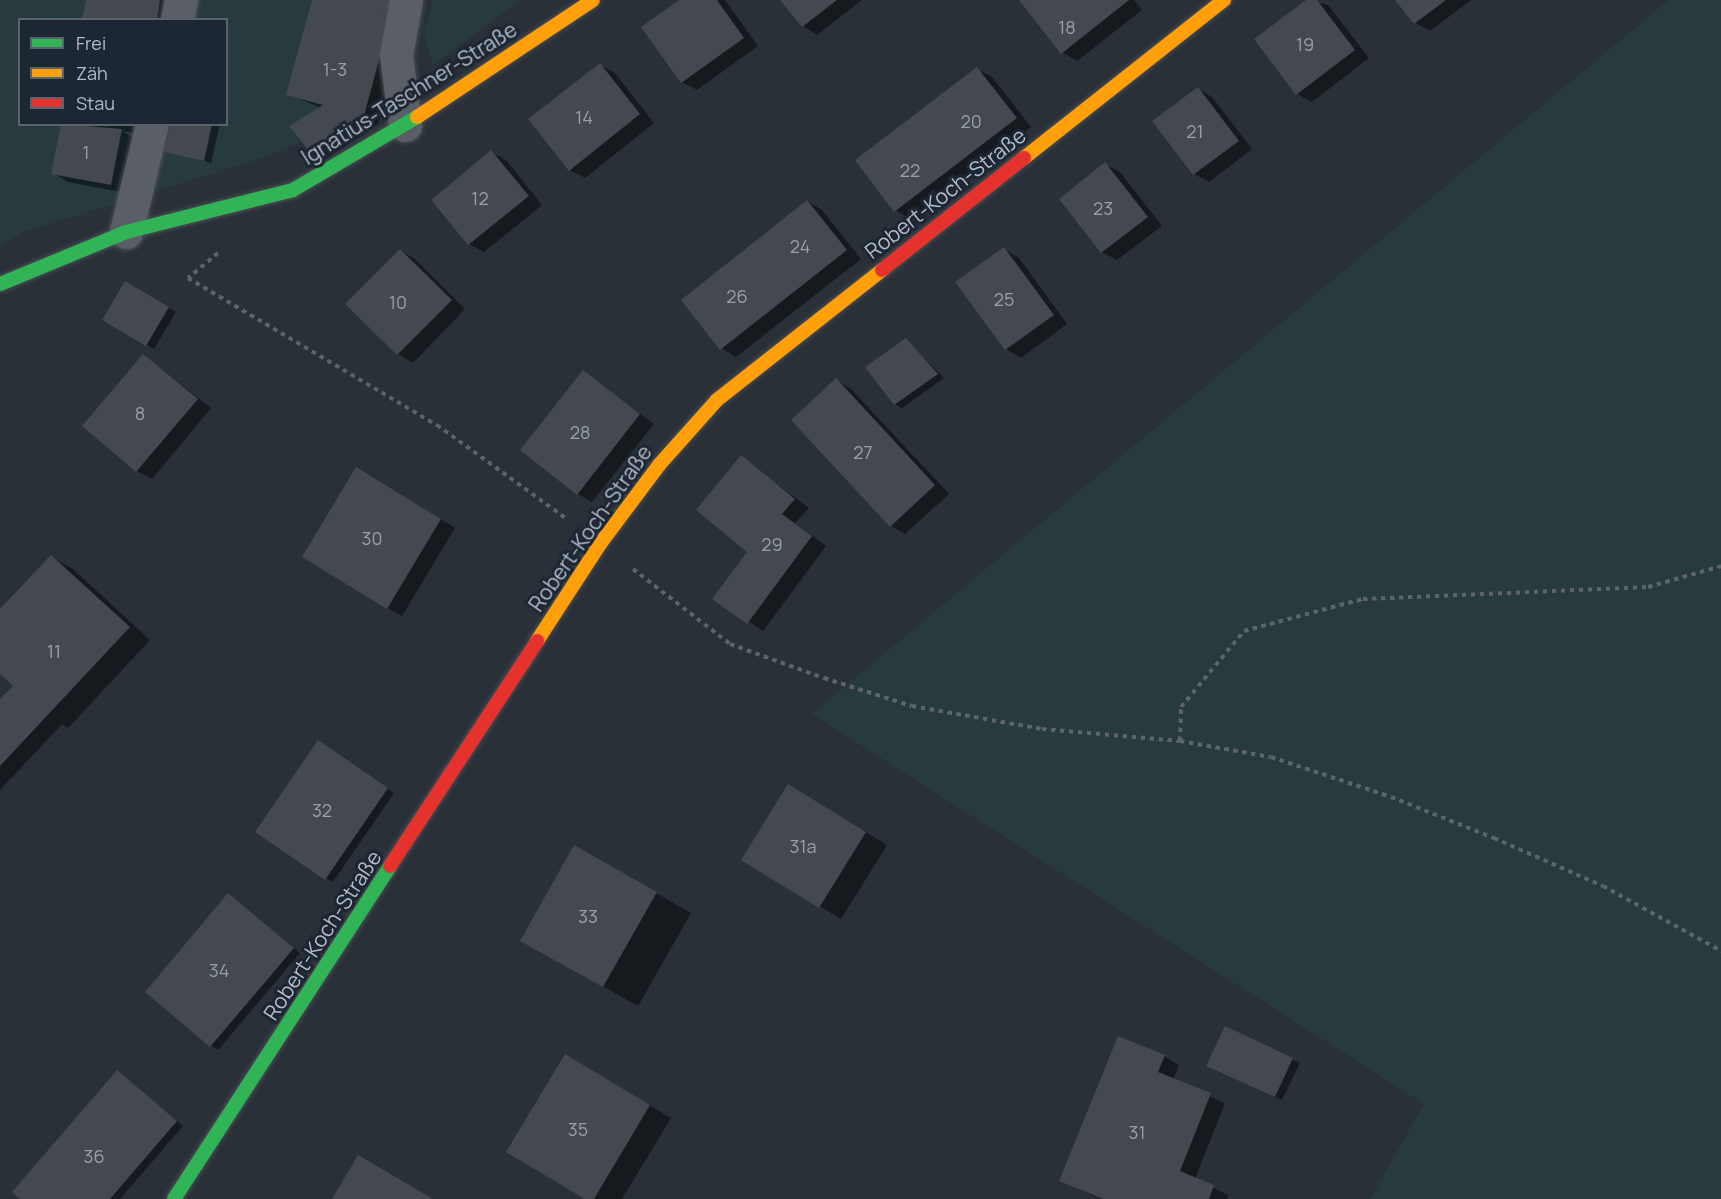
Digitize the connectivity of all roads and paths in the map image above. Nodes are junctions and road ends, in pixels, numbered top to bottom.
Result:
1 (181, 0) edge
2 (406, 0) edge
3 (593, 0) edge
4 (1224, 0) edge
5 (177, 18) edge
6 (405, 125) junction
7 (152, 126) edge
8 (126, 232) junction
9 (188, 278) dead end
10 (0, 284) edge
11 (600, 544) junction
12 (1721, 566) edge
13 (1180, 741) junction
14 (1721, 951) edge
15 (174, 1199) edge

1 - 5 street
2 - 6 street
3 - 6 street, Ignatius-Taschner-Straße
4 - 11 street, Robert-Koch-Straße
6 - 8 street, Ignatius-Taschner-Straße
7 - 8 street
8 - 10 street, Ignatius-Taschner-Straße
9 - 11 path
11 - 13 path
11 - 15 street, Robert-Koch-Straße
12 - 13 path
13 - 14 path

